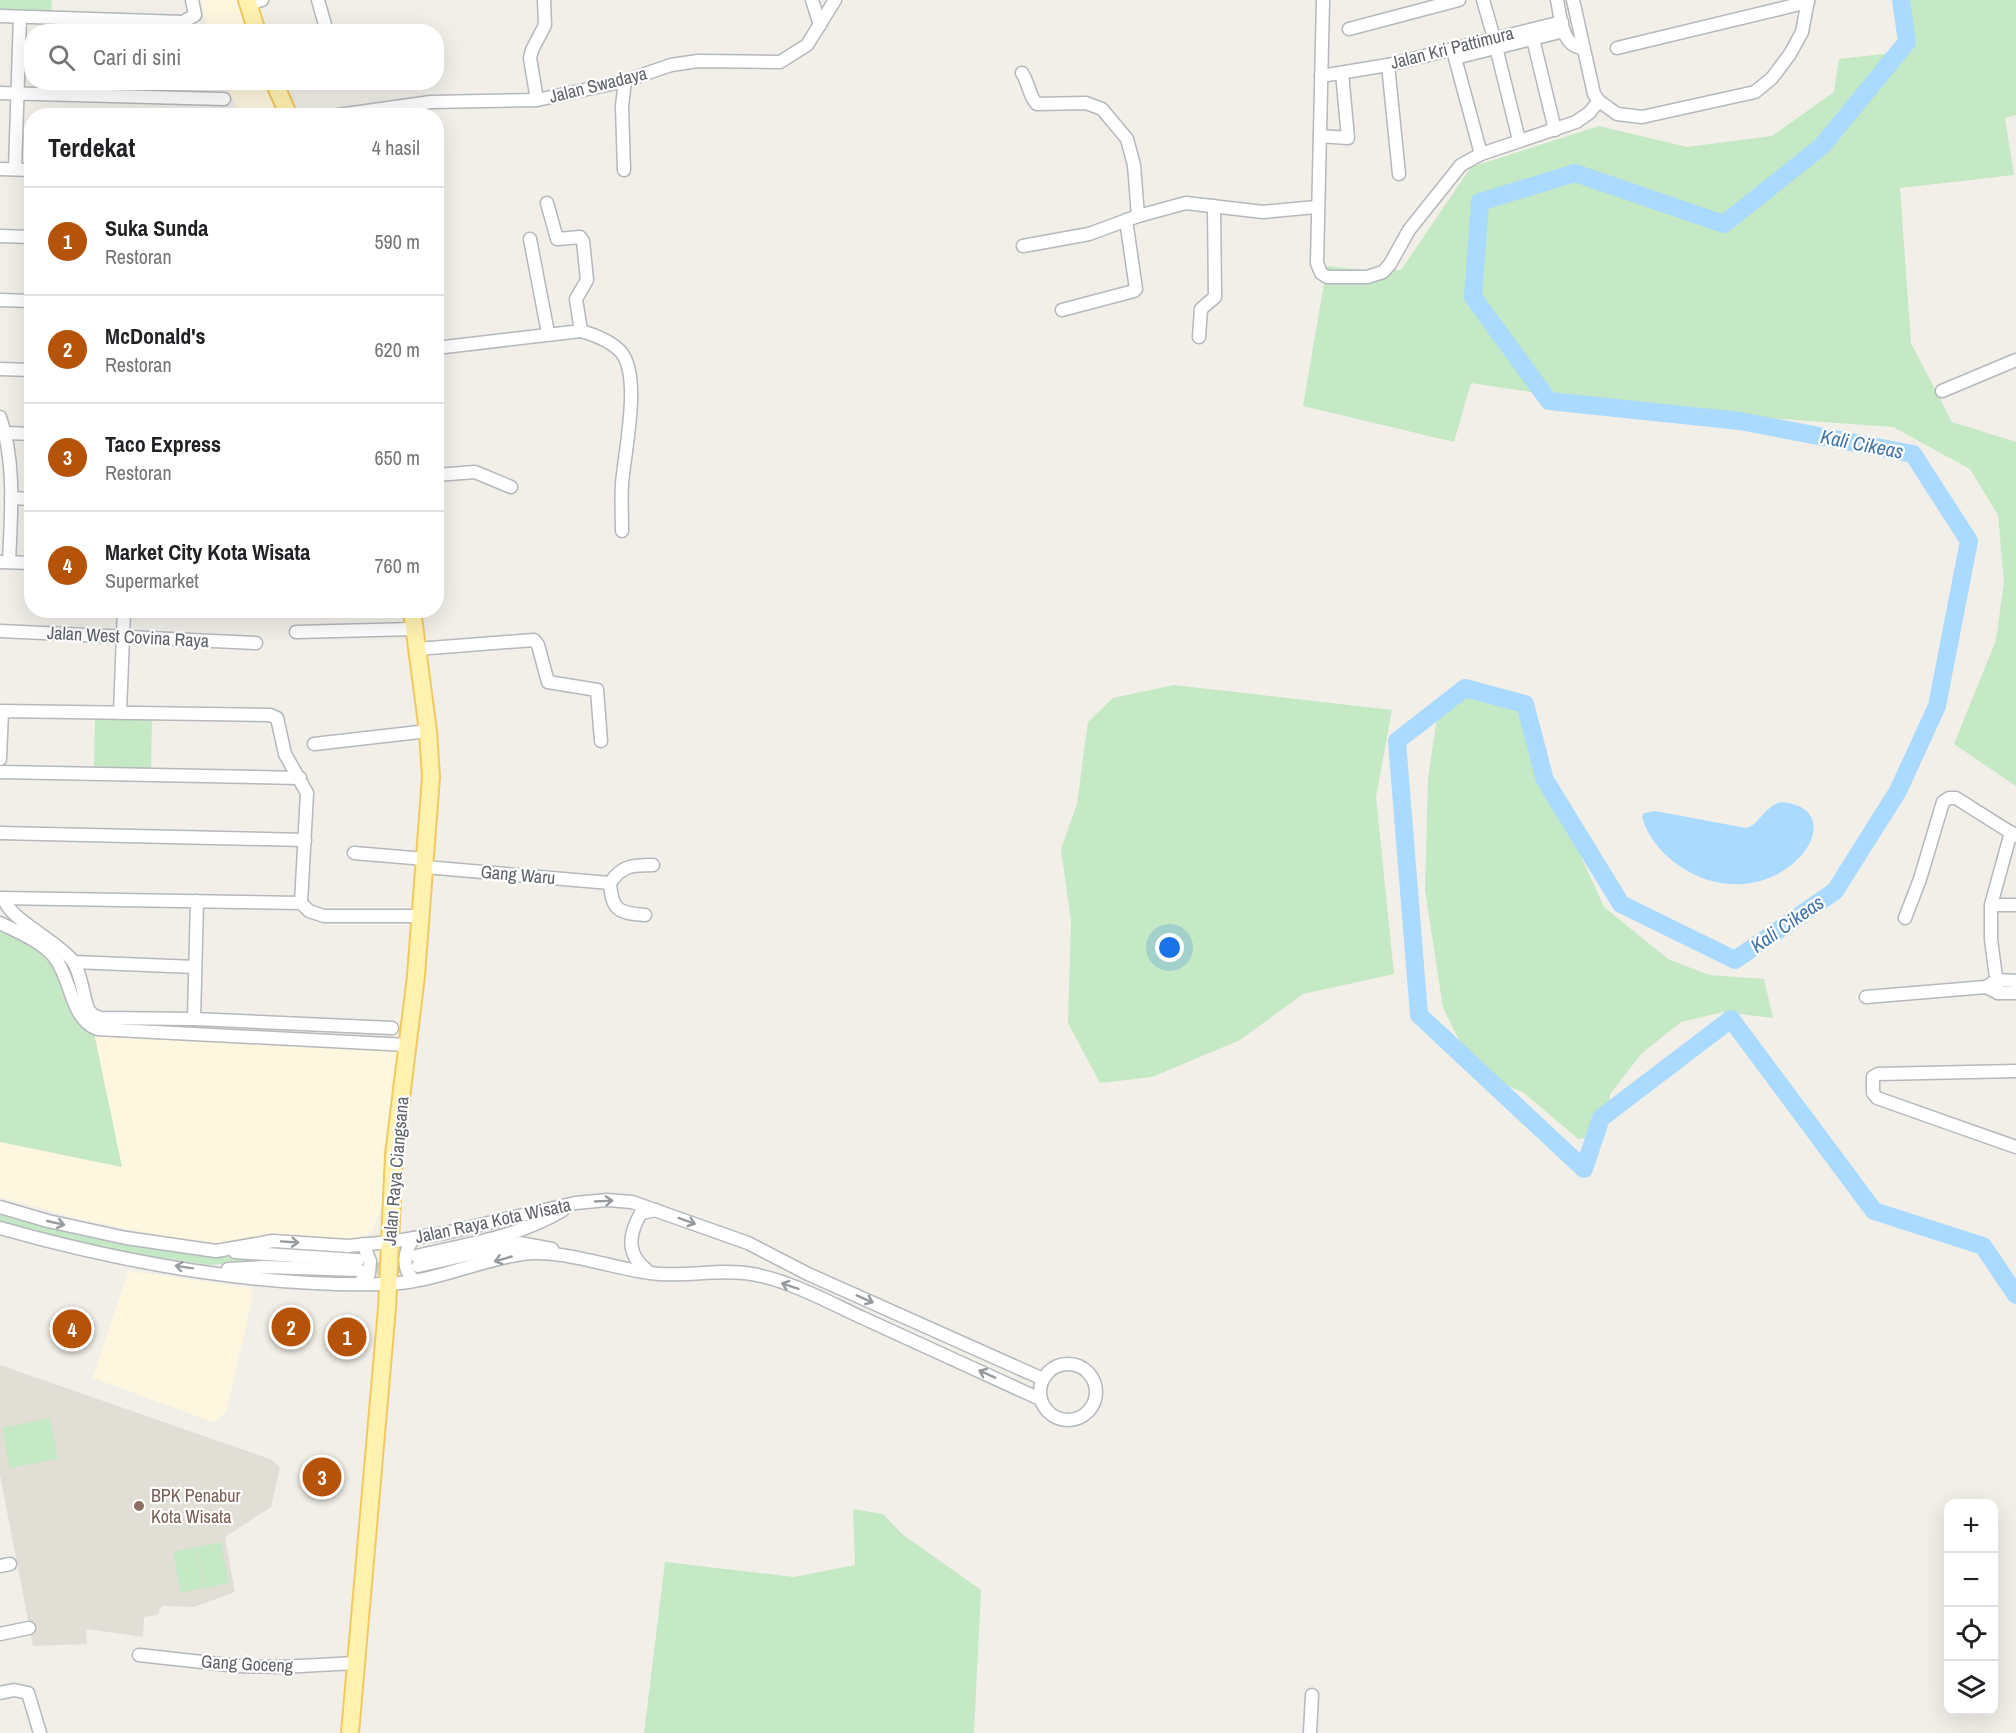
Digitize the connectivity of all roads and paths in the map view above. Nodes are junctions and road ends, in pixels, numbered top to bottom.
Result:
1 (192, 0) edge
2 (318, 0) edge
3 (544, 0) edge
4 (812, 0) edge
5 (835, 0) edge
6 (1323, 0) edge
7 (1460, 0) edge
8 (1484, 0) edge
9 (1557, 0) edge
10 (1573, 0) edge
11 (252, 1) edge
12 (1808, 1) edge
13 (1422, 5) edge
14 (0, 16) edge
15 (20, 17) junction
16 (256, 24) edge
17 (325, 24) edge
18 (820, 25) junction
19 (1563, 26) junction
20 (1349, 30) dead end
21 (1533, 39) junction
22 (1495, 43) junction
23 (1583, 48) junction
24 (1617, 48) dead end
25 (1388, 64) junction
26 (1022, 73) dead end
27 (1342, 73) junction
28 (1321, 76) junction
29 (625, 81) junction
30 (278, 90) edge
31 (0, 93) edge
32 (17, 93) junction
33 (224, 99) dead end
34 (537, 100) junction
35 (1599, 101) junction
36 (285, 108) edge
37 (388, 108) edge
38 (1555, 130) junction
39 (1320, 136) junction
40 (1519, 140) junction
41 (1480, 154) junction
42 (0, 169) edge
43 (15, 170) junction
44 (24, 170) edge
45 (624, 170) dead end
46 (1399, 174) dead end
47 (547, 203) dead end
48 (1214, 206) junction
49 (1316, 207) junction
50 (1132, 218) junction
51 (0, 236) edge
52 (24, 237) edge
53 (530, 239) dead end
54 (1023, 246) dead end
55 (0, 300) edge
56 (24, 301) edge
57 (1062, 310) dead end
58 (581, 331) junction
59 (548, 333) junction
60 (1199, 337) dead end
61 (444, 347) edge
62 (2016, 360) edge
63 (0, 369) edge
64 (24, 370) edge
65 (1942, 392) dead end
66 (0, 417) edge
67 (6, 433) junction
68 (24, 434) edge
69 (444, 474) edge
70 (511, 487) dead end
71 (11, 498) junction
72 (24, 499) edge
73 (622, 531) dead end
74 (5, 562) edge
75 (24, 563) edge
76 (124, 618) edge
77 (413, 618) edge
78 (414, 629) junction
79 (0, 631) edge
80 (296, 632) dead end
81 (123, 639) junction
82 (256, 643) dead end
83 (417, 649) junction
84 (1, 711) edge
85 (120, 713) junction
86 (428, 731) junction
87 (601, 741) dead end
88 (314, 744) dead end
89 (0, 759) edge
90 (0, 772) edge
91 (300, 778) junction
92 (0, 833) edge
93 (2013, 834) edge
94 (305, 840) junction
95 (354, 853) dead end
96 (425, 863) junction
97 (653, 865) dead end
98 (610, 883) junction
99 (2, 898) edge
100 (197, 902) junction
101 (301, 903) junction
102 (1991, 905) junction
103 (2016, 905) edge
104 (645, 915) dead end
105 (412, 916) dead end
106 (1905, 918) dead end
107 (0, 923) edge
108 (74, 962) junction
109 (195, 967) junction
110 (2016, 981) edge
111 (1998, 987) junction
112 (2016, 993) edge
113 (1866, 997) dead end
114 (194, 1019) junction
115 (392, 1028) dead end
116 (408, 1045) junction
117 (2016, 1071) edge
118 (2016, 1147) edge
119 (632, 1202) junction
120 (575, 1203) junction
121 (0, 1207) edge
122 (656, 1210) junction
123 (641, 1213) junction
124 (0, 1228) edge
125 (414, 1238) junction
126 (390, 1242) junction
127 (363, 1245) junction
128 (216, 1251) junction
129 (602, 1264) junction
130 (632, 1266) junction
131 (206, 1271) junction
132 (414, 1280) junction
133 (358, 1284) junction
134 (388, 1284) junction
135 (1043, 1379) junction
136 (1040, 1399) junction
137 (29, 1629) dead end
138 (0, 1634) edge
139 (139, 1655) dead end
140 (356, 1663) junction
141 (0, 1693) edge
142 (1312, 1695) dead end
143 (40, 1733) edge
144 (350, 1733) edge
145 (1310, 1733) edge

1 - 15 street
2 - 17 street
3 - 34 street
4 - 18 street
5 - 18 street, Jalan Swadaya
6 - 28 street
7 - 13 street
8 - 22 street
9 - 19 street
10 - 23 street
11 - 16 main road
12 - 24 street
12 - 35 street
13 - 20 street
14 - 15 street
15 - 32 street
18 - 29 street, Jalan Swadaya
19 - 21 street
19 - 22 street, Jalan Kri Pattimura
19 - 23 street
21 - 22 street
21 - 38 street
22 - 25 street, Jalan Kri Pattimura
22 - 40 street
22 - 41 street
23 - 35 street
25 - 27 street, Jalan Kri Pattimura
25 - 46 street
26 - 50 street
27 - 28 street, Jalan Kri Pattimura
27 - 39 street
28 - 39 street
29 - 34 street, Jalan Swadaya
29 - 45 street
30 - 36 main road
31 - 32 street
32 - 33 street
32 - 43 street
34 - 37 street, Jalan Swadaya
35 - 38 street
38 - 40 street
39 - 49 street
40 - 41 street
41 - 49 street
42 - 43 street
43 - 44 street
47 - 58 street
48 - 49 street
48 - 50 street
48 - 60 street
50 - 54 street
50 - 57 street
51 - 52 street
53 - 59 street
55 - 56 street
58 - 59 street
58 - 73 street
59 - 61 street
62 - 65 street
63 - 64 street
66 - 67 street
67 - 68 street
67 - 71 street
69 - 70 street
71 - 72 street
71 - 74 street
74 - 75 street
76 - 81 street
77 - 78 main road, Jalan Raya Ciangsana
78 - 80 street
78 - 83 main road, Jalan Raya Ciangsana
79 - 81 street, Jalan West Covina Raya
81 - 82 street, Jalan West Covina Raya
81 - 85 street
83 - 86 main road, Jalan Raya Ciangsana
83 - 87 street
84 - 85 street
84 - 89 street
85 - 91 street
86 - 88 street
86 - 96 main road, Jalan Raya Ciangsana
90 - 91 street
91 - 94 street
92 - 94 street
93 - 102 street
93 - 106 street
94 - 101 street
95 - 96 street, Gang Waru
96 - 98 street, Gang Waru
96 - 116 main road, Jalan Raya Ciangsana
97 - 98 street
98 - 104 street
99 - 100 street
99 - 108 street
100 - 101 street
100 - 109 street
101 - 105 street
102 - 103 street
102 - 111 street
107 - 116 street
108 - 109 street
108 - 114 street
109 - 114 street
110 - 111 street
111 - 112 street
111 - 113 street
114 - 115 street
116 - 126 main road, Jalan Raya Ciangsana
117 - 118 street
120 -> 119 street, Jalan Raya Kota Wisata
119 - 122 street, Jalan Raya Kota Wisata
119 - 123 street
120 - 125 street, Jalan Raya Kota Wisata
120 - 129 street
121 -> 128 street, Jalan Raya Kota Wisata
122 - 123 street
122 -> 135 street, Jalan Raya Kota Wisata
123 - 130 street
131 -> 124 street
125 - 126 street, Jalan Raya Kota Wisata
125 - 132 street
126 - 127 street, Jalan Raya Kota Wisata
126 - 134 main road, Jalan Raya Ciangsana
128 -> 127 street, Jalan Raya Kota Wisata
127 - 133 street
128 - 131 street
129 - 130 street
129 -> 132 street
136 -> 130 street
131 - 133 street
132 - 134 street
133 - 134 street
134 - 140 main road, Jalan Raya Ciangsana
135 - 136 street
135 - 136 street
137 - 138 street
139 - 140 street, Gang Goceng
140 - 144 main road, Jalan Raya Ciangsana
141 - 143 street
142 - 145 street

